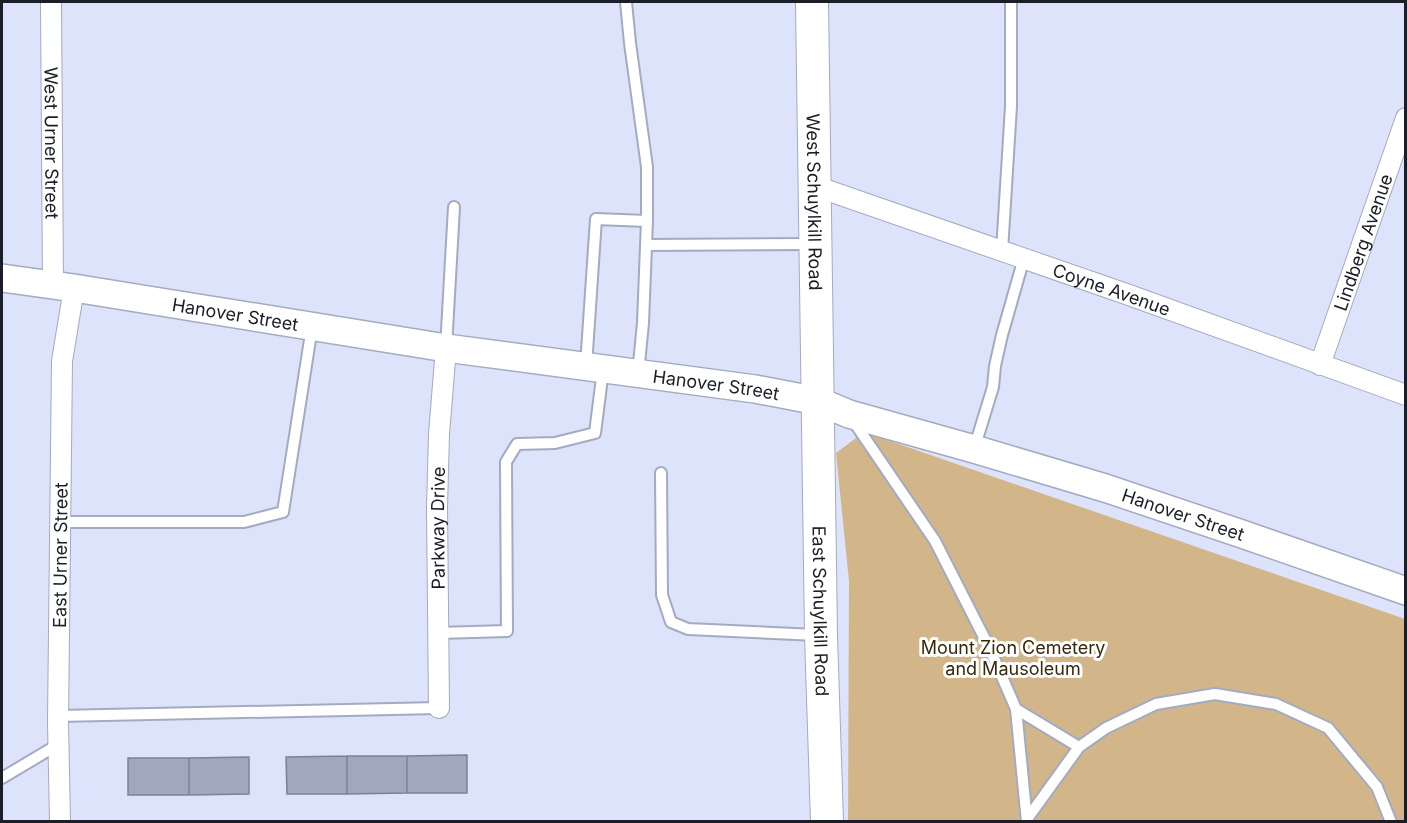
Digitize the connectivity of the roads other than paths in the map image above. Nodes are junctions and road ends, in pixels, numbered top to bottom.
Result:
1 (51, 2) edge
2 (626, 2) edge
3 (812, 2) edge
4 (1011, 2) edge
5 (1406, 118) edge
6 (815, 186) junction
7 (454, 207) dead end
8 (646, 221) junction
9 (815, 244) junction
10 (646, 245) junction
11 (1002, 251) junction
12 (1024, 258) junction
13 (2, 278) edge
14 (64, 287) junction
15 (312, 327) junction
16 (446, 348) junction
17 (1320, 365) junction
18 (594, 368) junction
19 (638, 374) junction
20 (1406, 395) edge
21 (818, 401) junction
22 (849, 414) junction
23 (974, 449) junction
24 (661, 473) dead end
25 (61, 522) junction
26 (1406, 591) edge
27 (438, 633) junction
28 (821, 635) junction
29 (439, 708) joint
30 (1016, 709) junction
31 (58, 716) junction
32 (59, 744) junction
33 (1079, 747) junction
34 (2, 778) edge
35 (1027, 820) edge
36 (60, 822) edge
37 (826, 822) edge
38 (1391, 822) edge

1 - 14 street, West Urner Street
2 - 8 lane
3 - 6 main road, West Schuylkill Road
4 - 11 lane
5 - 17 street, Lindberg Avenue
6 - 9 main road, West Schuylkill Road
6 - 11 street, Coyne Avenue
7 - 16 lane
8 - 10 lane
8 - 18 lane
9 - 10 lane
9 - 21 main road, West Schuylkill Road
10 - 19 lane
11 - 12 street, Coyne Avenue
12 - 17 street, Coyne Avenue
12 - 23 lane
13 - 14 main road, Hanover Street
14 - 15 main road, Hanover Street
14 - 25 street, East Urner Street
15 - 16 main road, Hanover Street
15 - 25 lane
16 - 18 main road, Hanover Street
16 - 27 street, Parkway Drive
17 - 20 street, Coyne Avenue
18 - 19 main road, Hanover Street
18 - 27 lane
19 - 21 main road, Hanover Street
21 - 22 main road, Hanover Street
21 - 28 main road, East Schuylkill Road
22 - 23 main road, Hanover Street
22 - 30 lane
23 - 26 main road, Hanover Street
24 - 28 lane
25 - 31 street, East Urner Street
27 - 29 street, Parkway Drive
28 - 37 main road, East Schuylkill Road
29 - 31 lane
30 - 33 lane
30 - 35 lane
31 - 32 street, East Urner Street
32 - 34 lane
32 - 36 street, East Urner Street
33 - 35 lane
33 - 38 lane

